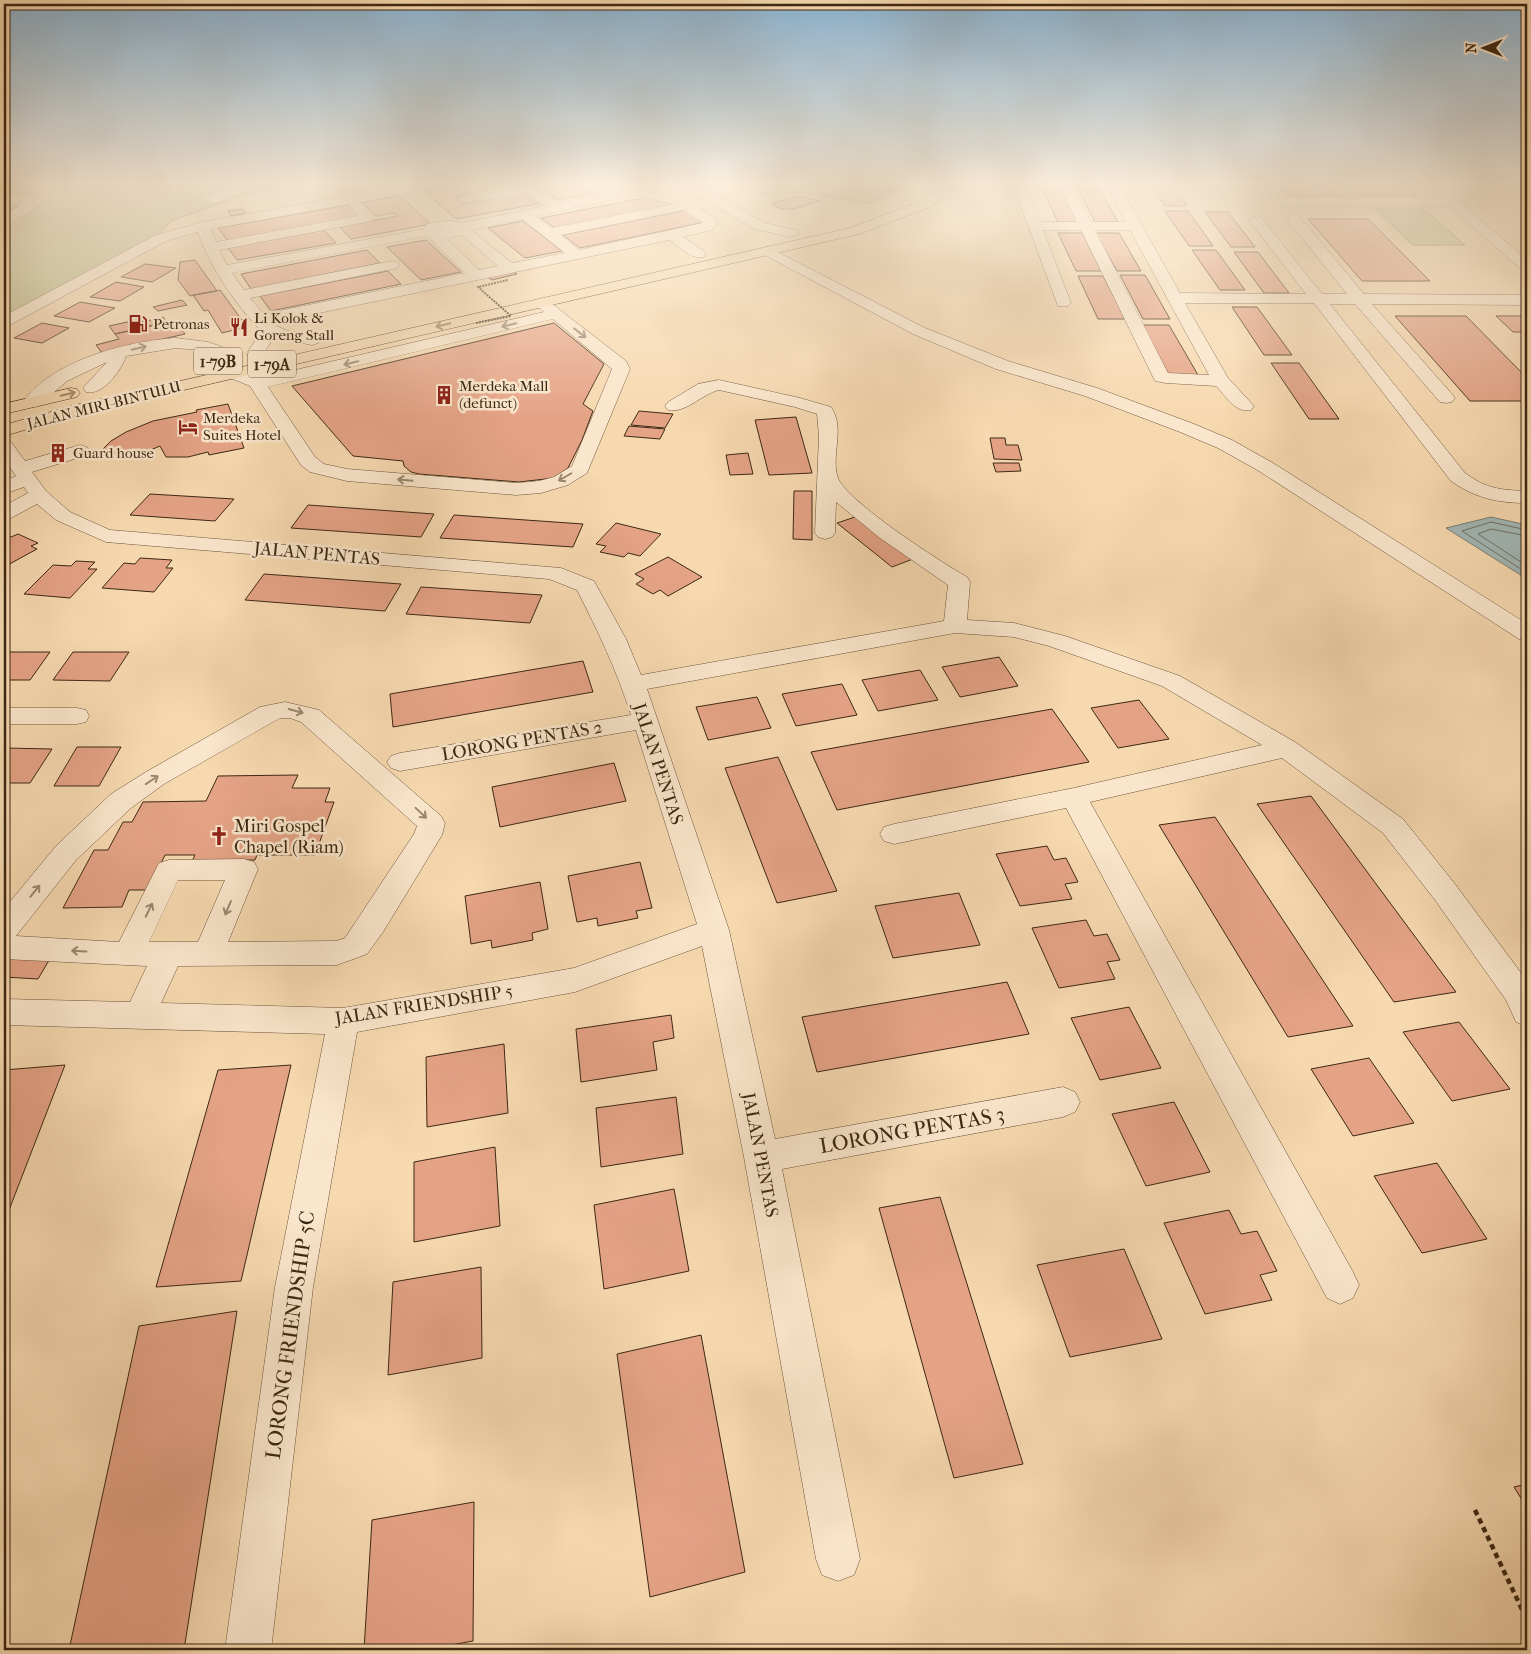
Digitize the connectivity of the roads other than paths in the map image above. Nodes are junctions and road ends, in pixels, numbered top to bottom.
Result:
1 (116, 262) edge
2 (218, 262) edge
3 (265, 262) edge
4 (389, 262) edge
5 (463, 262) edge
6 (496, 262) edge
7 (548, 262) edge
8 (659, 262) edge
9 (690, 262) edge
10 (802, 262) edge
11 (1047, 262) edge
12 (1103, 262) edge
13 (1154, 262) edge
14 (1289, 262) edge
15 (1329, 262) edge
16 (392, 265) junction
17 (222, 270) junction
18 (508, 274) junction
19 (601, 274) dead end
20 (475, 275) junction
21 (416, 287) junction
22 (240, 294) junction
23 (1174, 298) junction
24 (1319, 300) junction
25 (1360, 300) junction
26 (1527, 300) edge
27 (1063, 303) dead end
28 (549, 308) junction
29 (4, 322) edge
30 (264, 324) junction
31 (312, 340) junction
32 (255, 352) junction
33 (119, 353) junction
34 (205, 363) dead end
35 (233, 365) junction
36 (1222, 381) junction
37 (120, 382) dead end
38 (258, 384) junction
39 (92, 388) junction
40 (1446, 398) dead end
41 (32, 402) junction
42 (674, 406) dead end
43 (1245, 406) dead end
44 (4, 409) edge
45 (75, 447) dead end
46 (14, 464) edge
47 (827, 478) junction
48 (1527, 497) edge
49 (4, 514) edge
50 (825, 533) dead end
51 (955, 626) junction
52 (1523, 628) edge
53 (633, 684) junction
54 (4, 716) edge
55 (77, 716) dead end
56 (643, 721) junction
57 (1286, 748) junction
58 (400, 762) dead end
59 (1074, 797) junction
60 (894, 834) dead end
61 (4, 928) edge
62 (714, 930) junction
63 (4, 947) edge
64 (128, 954) junction
65 (168, 954) junction
66 (208, 954) junction
67 (4, 1012) edge
68 (1527, 1013) edge
69 (140, 1014) junction
70 (343, 1020) junction
71 (1063, 1102) dead end
72 (762, 1158) junction
73 (1340, 1286) dead end
74 (838, 1559) dead end
75 (248, 1650) edge

1 - 29 street
2 - 17 street
3 - 17 street
4 - 16 street
5 - 20 street
6 - 18 street
7 - 18 street
8 - 19 highway, JALAN MIRI-BINTULU
9 - 28 highway, JALAN MIRI-BINTULU / 1-79A
10 - 52 street
11 - 27 street
12 - 36 street
13 - 23 street
14 - 24 street
15 - 25 street
16 - 21 street
16 - 22 street
17 - 22 street
18 - 20 street
20 - 21 street
21 - 30 street
22 - 30 street
23 - 24 street
23 - 36 street
24 - 25 street
24 - 48 street
25 - 26 street
25 - 40 street
28 - 31 highway, JALAN MIRI-BINTULU / 1-79B
28 -> 35 highway, JALAN MIRI-BINTULU / 1-79A
28 -> 38 street
28 -> 38 street
30 - 31 street
30 - 32 street
31 - 32 highway, JALAN MIRI-BINTULU / 1-79B
32 - 35 highway, JALAN MIRI-BINTULU / 1-79B
33 -> 35 street
33 - 39 street
33 - 41 street
34 - 35 highway, JALAN MIRI-BINTULU / 1-79B
35 - 38 street
35 - 46 highway, JALAN MIRI-BINTULU / 1-79A
36 - 43 street
37 - 39 highway, JALAN MIRI-BINTULU
41 -> 39 highway, JALAN MIRI-BINTULU
41 - 44 highway, JALAN MIRI-BINTULU
42 - 47 street
45 - 46 street
46 - 49 street
46 - 53 street, JALAN PENTAS
47 - 50 street
47 - 51 street
51 - 53 street
51 - 57 street
53 - 56 street, JALAN PENTAS
54 - 55 street
56 - 58 street, LORONG PENTAS 2
56 - 62 street, JALAN PENTAS
57 - 59 street
57 - 68 street
59 - 60 street
59 - 73 street
61 -> 66 street
62 - 70 street, JALAN FRIENDSHIP 5
62 - 72 street, JALAN PENTAS
64 -> 63 street
64 - 65 street
64 -> 66 street
65 - 66 street
65 - 69 street
67 - 69 street, JALAN FRIENDSHIP 5
69 - 70 street, JALAN FRIENDSHIP 5
70 - 75 street, LORONG FRIENDSHIP 5C
71 - 72 street, LORONG PENTAS 3
72 - 74 street, JALAN PENTAS

